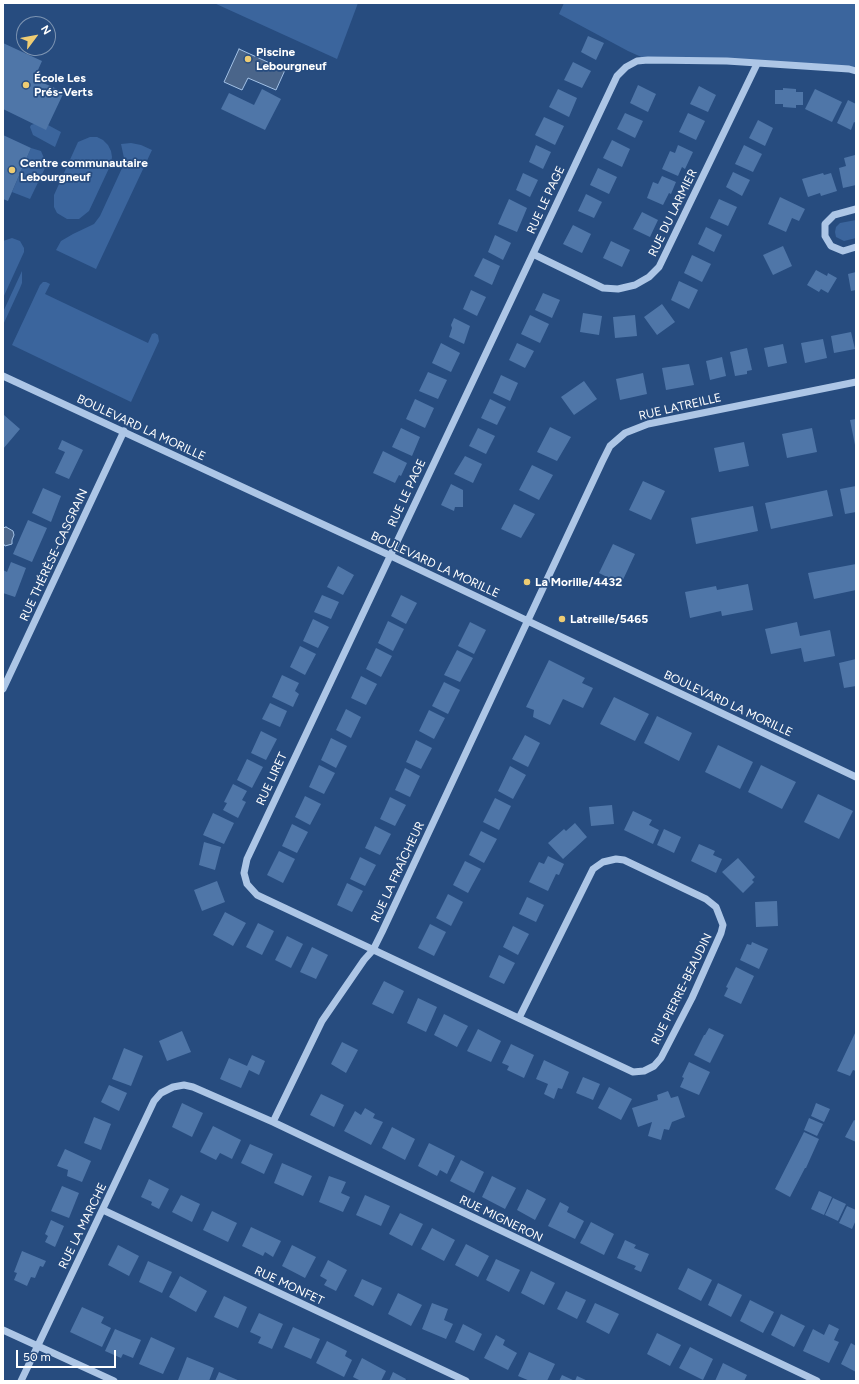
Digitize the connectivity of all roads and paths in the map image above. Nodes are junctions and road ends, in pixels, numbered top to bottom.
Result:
1 (757, 64) junction
2 (856, 71) edge
3 (856, 209) edge
4 (856, 247) edge
5 (533, 254) junction
6 (3, 376) edge
7 (856, 382) edge
8 (124, 431) junction
9 (389, 555) junction
10 (528, 622) junction
11 (3, 689) edge
12 (856, 777) edge
13 (373, 950) junction
14 (519, 1018) junction
15 (173, 1087) joint
16 (273, 1122) junction
17 (103, 1210) junction
18 (3, 1330) edge
19 (37, 1346) junction
20 (21, 1381) edge
21 (114, 1381) edge
22 (466, 1381) edge
23 (817, 1381) edge

1 - 2 street, RUE LE PAGE
1 - 5 street, RUE LE PAGE
1 - 5 street, RUE DU LARMIER
3 - 4 street
5 - 9 street, RUE LE PAGE
6 - 8 street, BOULEVARD LA MORILLE
7 - 10 street, RUE LATREILLE
8 - 9 street, BOULEVARD LA MORILLE
8 - 11 street, RUE THÉRÈSE-CASGRAIN
9 - 10 street, BOULEVARD LA MORILLE
9 - 13 street, RUE LIRET
10 - 12 street, BOULEVARD LA MORILLE
10 - 13 street, RUE LA FRAÎCHEUR
13 - 14 street, RUE PIERRE-BEAUDIN
13 - 16 street, RUE LA FRAÎCHEUR
14 - 14 street, RUE PIERRE-BEAUDIN
15 - 16 street, RUE MIGNERON
15 - 17 street, RUE LA MARCHE
16 - 23 street, RUE MIGNERON
17 - 19 street, RUE LA MARCHE
17 - 22 street, RUE MONFET
18 - 19 street
19 - 20 street, RUE LA MARCHE
19 - 21 street

